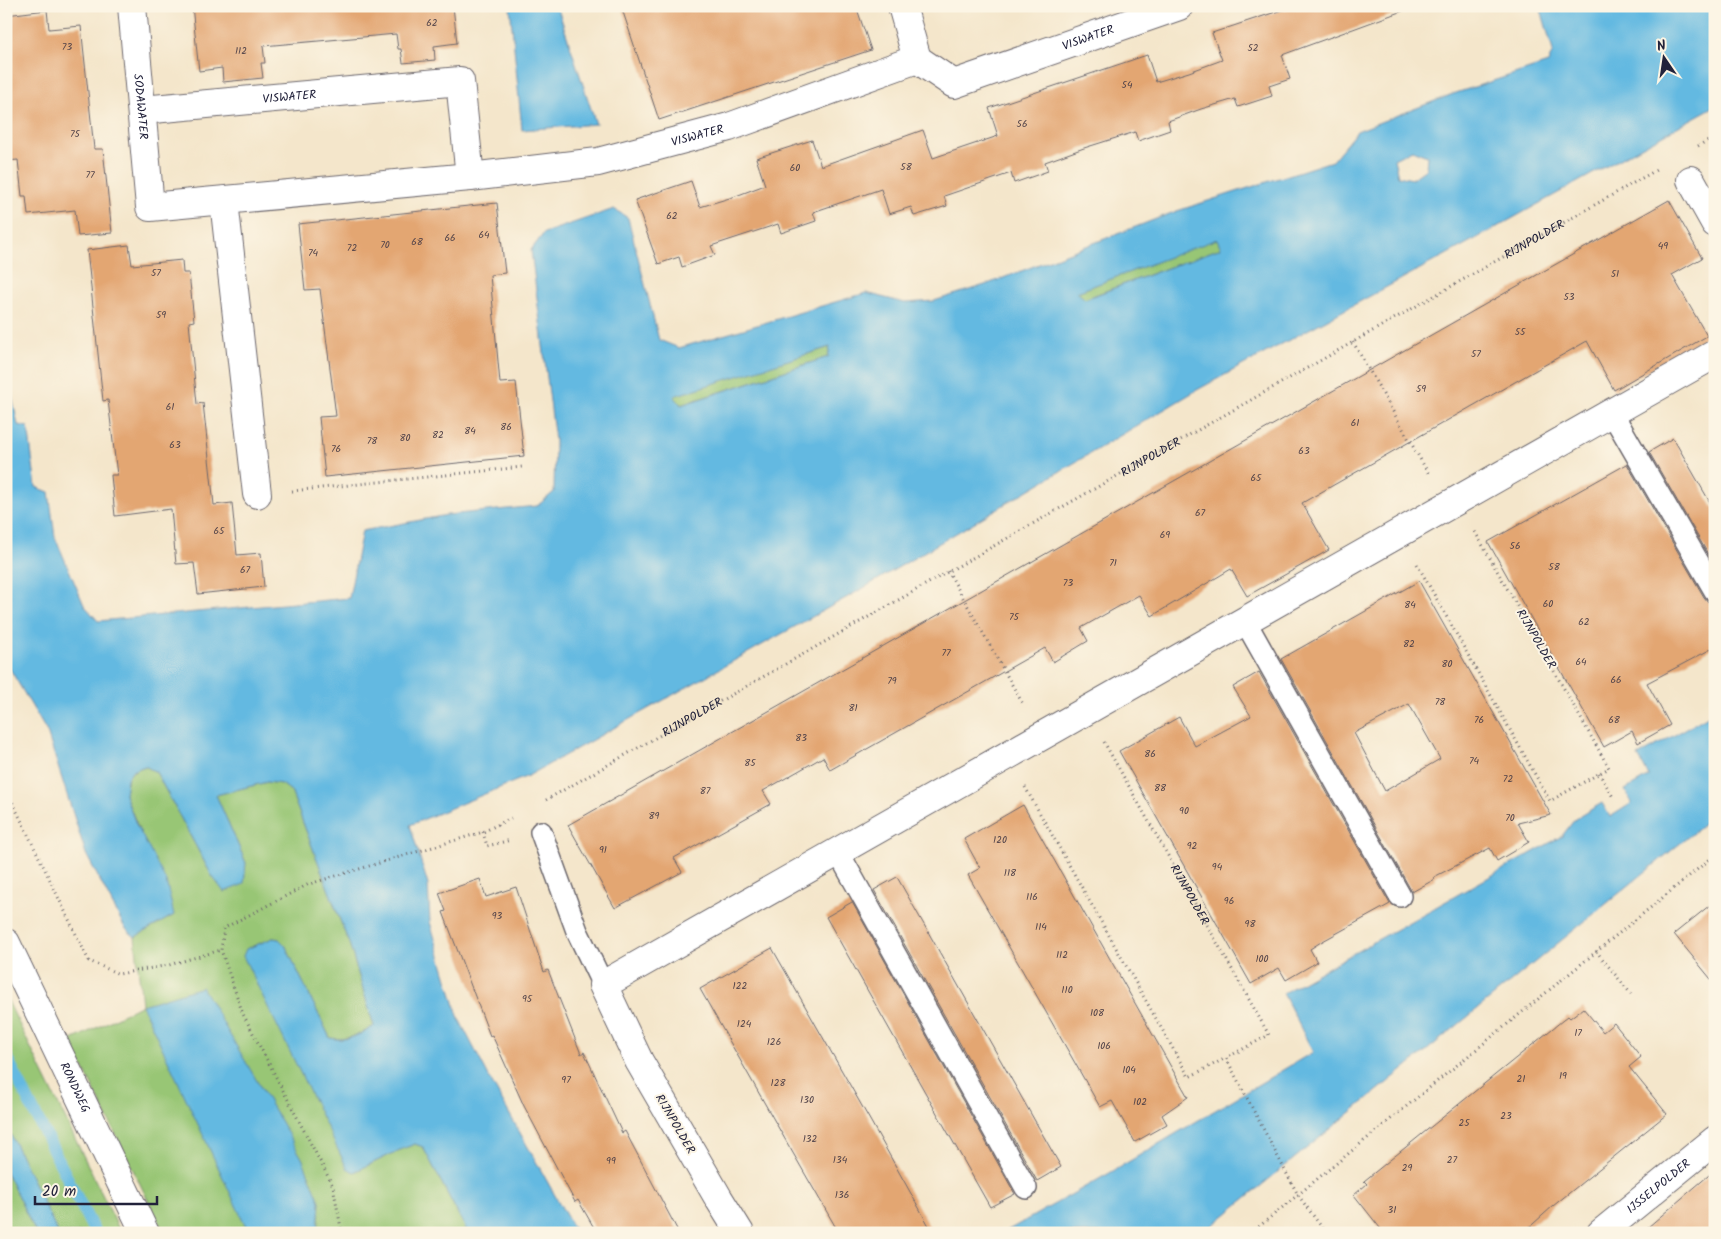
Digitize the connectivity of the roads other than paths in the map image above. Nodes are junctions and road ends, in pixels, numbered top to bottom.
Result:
1 (132, 6) edge
2 (902, 6) edge
3 (1179, 6) edge
4 (917, 59) junction
5 (142, 110) junction
6 (470, 177) junction
7 (1690, 180) dead end
8 (224, 200) junction
9 (150, 207) joint
10 (1715, 222) edge
11 (1715, 354) edge
12 (1612, 413) junction
13 (257, 494) road end
14 (1715, 592) edge
15 (1245, 621) junction
16 (541, 832) dead end
17 (838, 852) junction
18 (1400, 896) dead end
19 (6, 943) edge
20 (603, 985) junction
21 (1715, 1140) edge
22 (1026, 1188) dead end
23 (145, 1233) edge
24 (740, 1233) edge
25 (1602, 1233) edge

1 - 5 street, SODAWATER
2 - 4 street
3 - 4 street, VISWATER
4 - 6 street, VISWATER
5 - 6 street, VISWATER
5 - 9 street, SODAWATER
6 - 8 street, VISWATER
7 - 10 street
8 - 9 street, VISWATER
8 - 13 street
11 - 12 street
12 - 14 lane
12 - 15 street
15 - 17 street
15 - 18 lane
16 - 20 lane, RIJNPOLDER
17 - 20 street
17 - 22 lane
19 - 23 street, RONDWEG
20 - 24 street, RIJNPOLDER
21 - 25 street, IJSSELPOLDER

